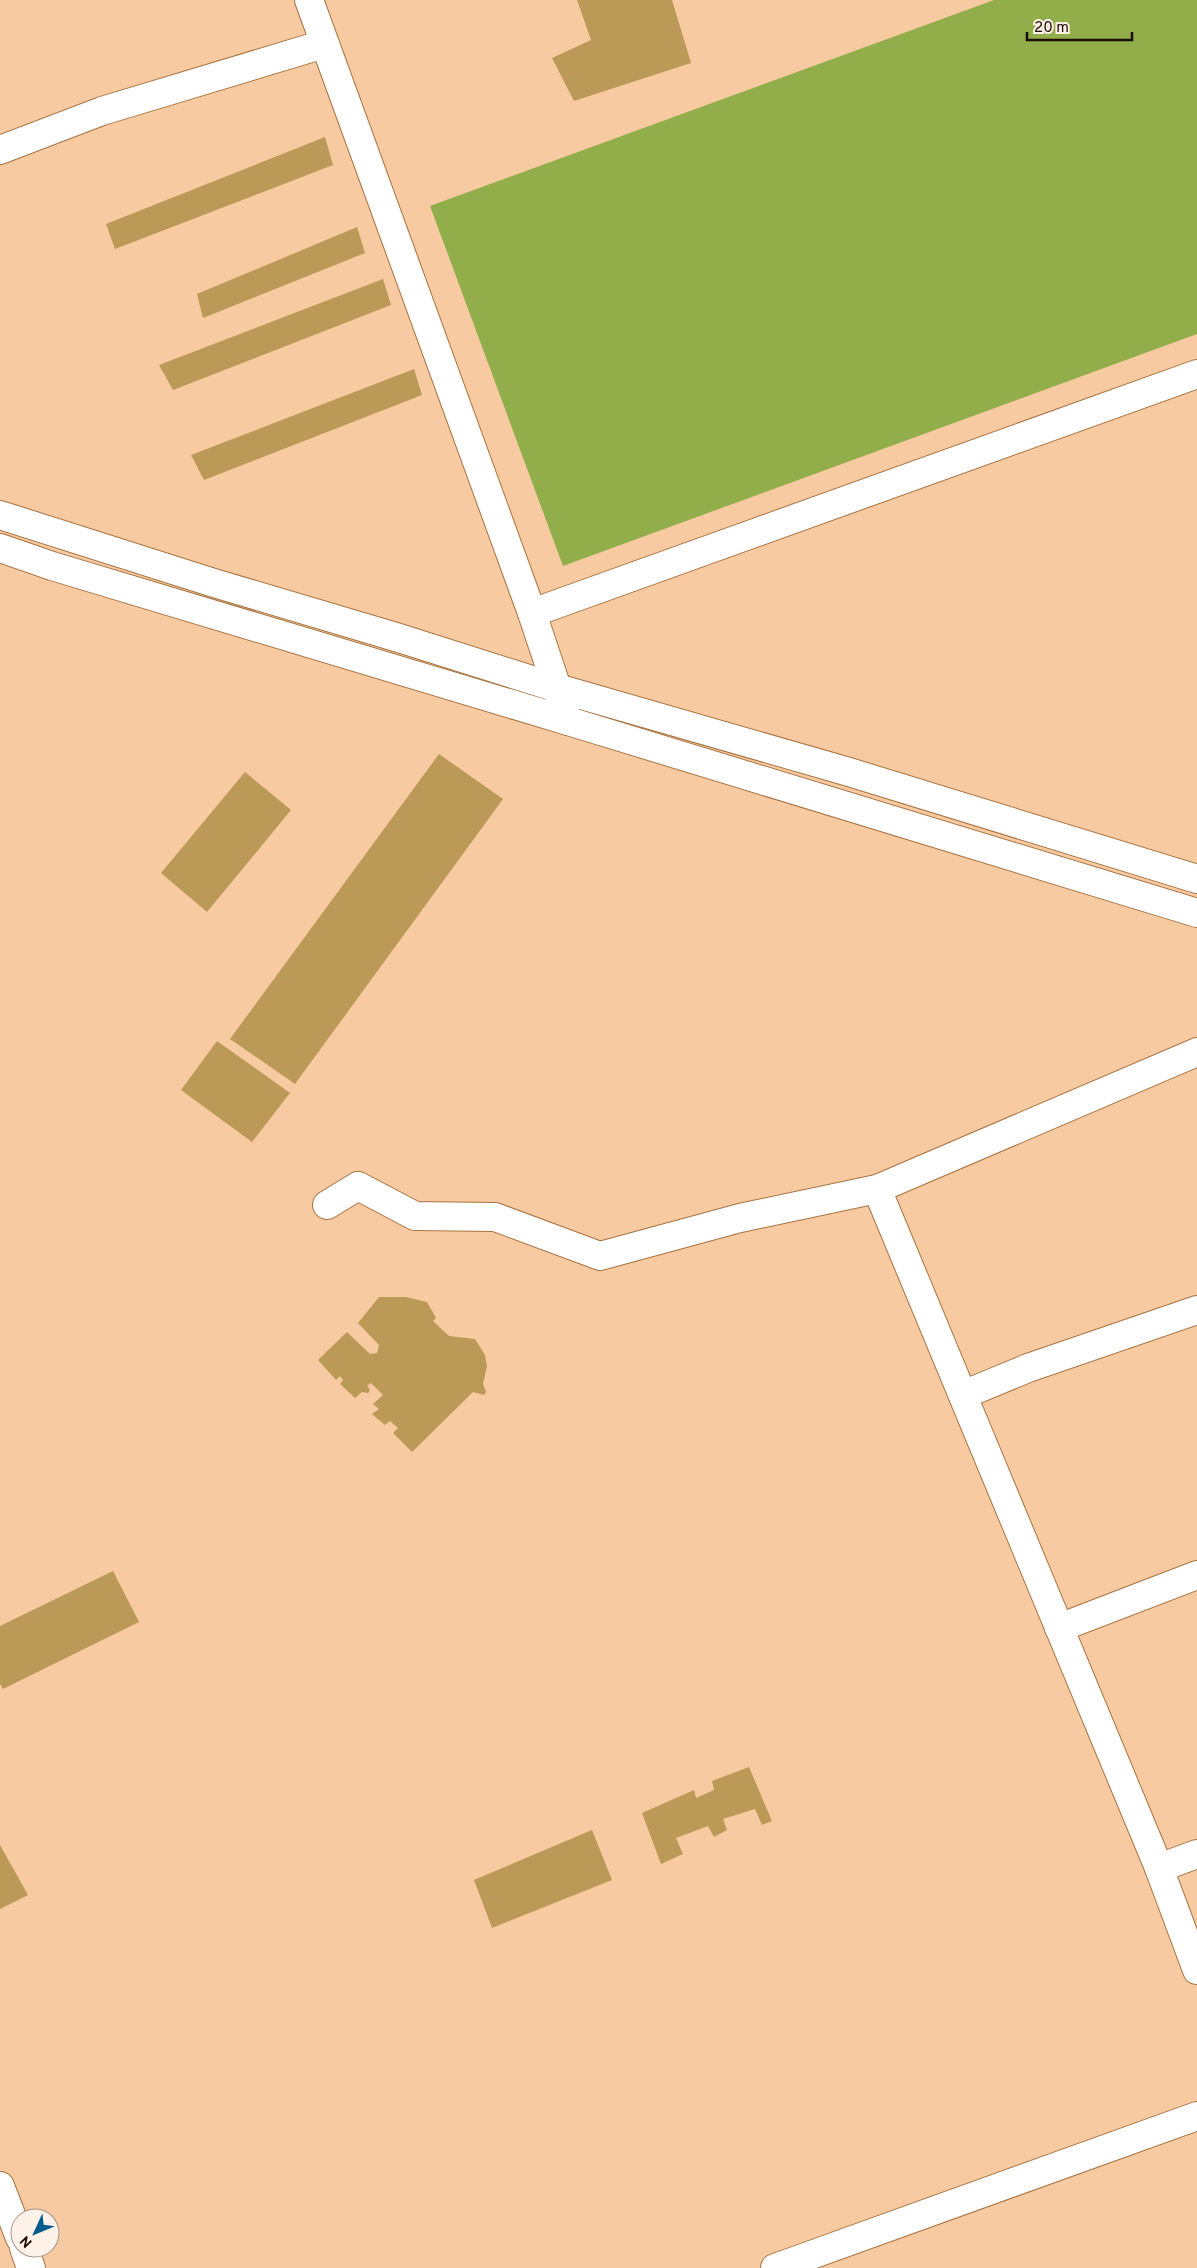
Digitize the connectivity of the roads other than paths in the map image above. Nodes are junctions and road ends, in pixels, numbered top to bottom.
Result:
1 (309, 0) edge
2 (324, 44) junction
3 (0, 150) edge
4 (1197, 374) edge
5 (0, 515) edge
6 (0, 548) edge
7 (532, 613) junction
8 (557, 688) junction
9 (568, 721) junction
10 (1197, 879) edge
11 (1197, 914) edge
12 (1197, 1052) edge
13 (877, 1189) junction
14 (327, 1205) dead end
15 (1197, 1310) edge
16 (963, 1395) junction
17 (1197, 1575) edge
18 (1059, 1628) junction
19 (1197, 1854) edge
20 (1159, 1868) junction
21 (1197, 1970) edge
22 (1197, 2116) edge
23 (0, 2186) edge
24 (10, 2212) edge
25 (775, 2268) edge

1 - 2 street
2 - 3 street
2 - 7 street
4 - 7 street
5 - 8 street
6 - 9 street
7 - 8 street
8 - 9 street
8 - 10 street
9 - 11 street
12 - 13 street
13 - 14 street
13 - 16 street
15 - 16 street
16 - 18 street
17 - 18 street
18 - 20 street
19 - 20 street
20 - 21 street
22 - 25 street
23 - 24 street

